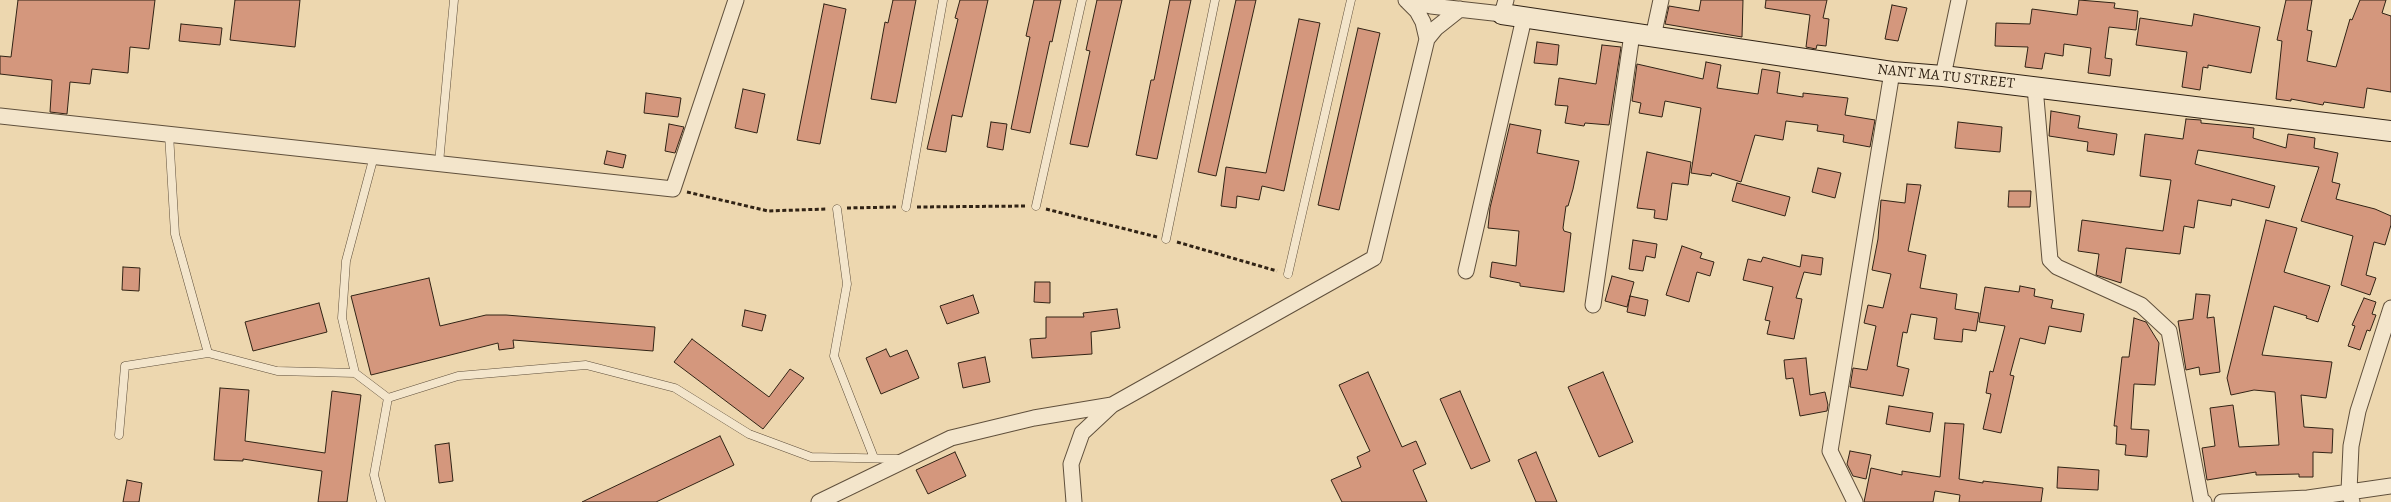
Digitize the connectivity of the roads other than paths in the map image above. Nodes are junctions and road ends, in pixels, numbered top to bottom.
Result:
1 (454, 0) edge
2 (736, 0) edge
3 (944, 0) edge
4 (1082, 0) edge
5 (1215, 0) edge
6 (1351, 0) edge
7 (1406, 0) edge
8 (1661, 0) edge
9 (1959, 0) edge
10 (1504, 7) edge
11 (1460, 9) junction
12 (1524, 18) junction
13 (1632, 34) junction
14 (1654, 36) junction
15 (1427, 39) junction
16 (1892, 72) junction
17 (1943, 76) junction
18 (2035, 87) junction
19 (0, 116) edge
20 (2391, 131) edge
21 (169, 134) junction
22 (374, 156) junction
23 (439, 163) junction
24 (1036, 206) road end
25 (906, 207) road end
26 (837, 209) road end
27 (1166, 239) road end
28 (1466, 270) dead end
29 (1288, 274) road end
30 (1593, 305) dead end
31 (2391, 308) edge
32 (208, 353) junction
33 (355, 373) junction
34 (388, 398) junction
35 (1112, 405) junction
36 (119, 435) dead end
37 (874, 458) junction
38 (907, 459) junction
39 (2391, 486) edge
40 (2351, 497) edge
41 (2305, 500) edge
42 (381, 502) edge
43 (819, 502) edge
44 (1074, 502) edge
45 (1855, 502) edge
46 (2204, 502) edge
47 (2222, 502) edge

1 - 23 lane
2 - 23 street
3 - 25 lane
4 - 24 lane
5 - 27 lane
6 - 29 lane
7 - 11 street
7 - 15 street
8 - 14 street
9 - 17 street
10 - 11 street
10 - 12 main road, NANT MA TU STREET
11 - 15 street
12 - 13 main road, NANT MA TU STREET
12 - 28 street
13 - 14 main road, NANT MA TU STREET
13 - 30 street
14 - 16 main road, NANT MA TU STREET
15 - 35 street
16 - 17 main road, NANT MA TU STREET
16 - 45 street
17 - 18 main road, NANT MA TU STREET
18 - 20 main road, NANT MA TU STREET
18 - 46 street
19 - 21 street
21 - 22 street
21 - 32 lane
22 - 23 street
22 - 33 lane
26 - 37 lane
31 - 40 street
32 - 33 lane
32 - 36 lane
33 - 34 lane
34 - 37 lane
34 - 42 lane
35 - 38 street
35 - 44 street
37 - 38 lane
38 - 43 street
39 - 40 street
40 - 41 street
41 - 47 street

